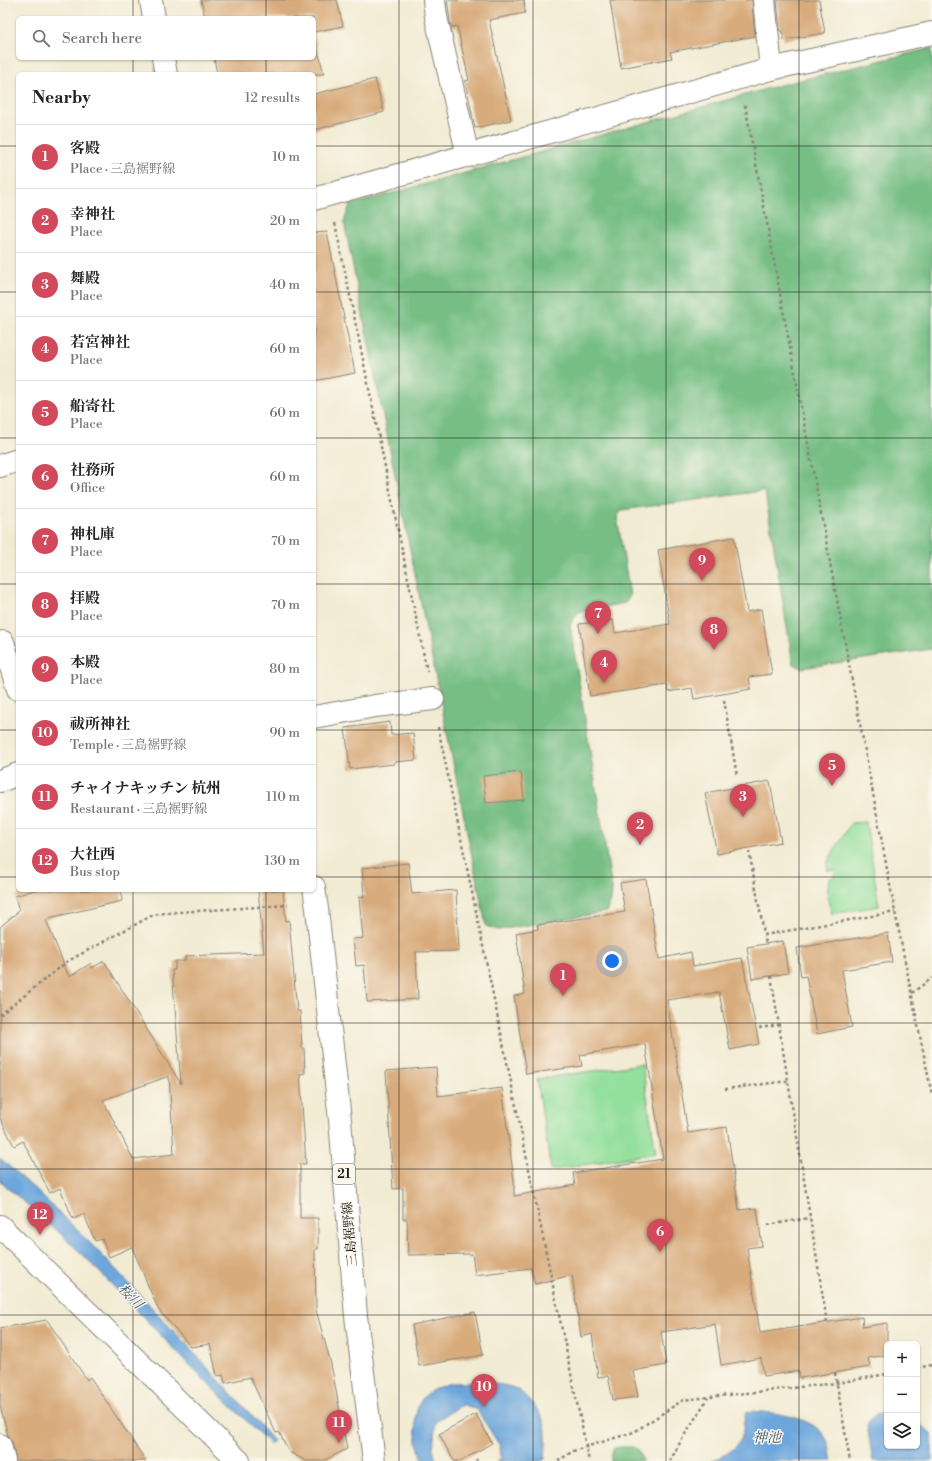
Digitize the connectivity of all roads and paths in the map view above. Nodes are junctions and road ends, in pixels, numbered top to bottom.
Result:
1 (151, 0) edge
2 (434, 0) edge
3 (764, 0) edge
4 (154, 16) edge
5 (932, 33) edge
6 (163, 60) edge
7 (771, 70) junction
8 (166, 72) edge
9 (740, 79) junction
10 (468, 156) junction
11 (322, 197) edge
12 (16, 461) edge
13 (0, 466) edge
14 (3, 642) dead end
15 (16, 683) edge
16 (433, 699) junction
17 (724, 700) dead end
18 (316, 717) edge
19 (16, 775) edge
20 (737, 776) dead end
21 (0, 781) edge
22 (749, 850) dead end
23 (315, 895) edge
24 (895, 912) junction
25 (764, 935) junction
26 (766, 944) dead end
27 (771, 976) dead end
28 (932, 978) edge
29 (912, 993) junction
30 (0, 1015) edge
31 (779, 1025) junction
32 (759, 1028) dead end
33 (788, 1081) junction
34 (725, 1089) dead end
35 (932, 1095) edge
36 (810, 1218) junction
37 (768, 1225) dead end
38 (0, 1226) edge
39 (827, 1322) dead end
40 (932, 1365) edge
41 (920, 1367) edge
42 (835, 1373) dead end
43 (884, 1375) edge
44 (837, 1383) junction
45 (709, 1398) junction
46 (0, 1445) edge
47 (586, 1447) junction
48 (4, 1461) edge
49 (239, 1461) edge
50 (374, 1461) edge
51 (558, 1461) edge
52 (589, 1461) edge
53 (670, 1461) edge
54 (850, 1461) edge

1 - 4 street
2 - 10 street
3 - 7 street
5 - 7 street
6 - 8 street
7 - 9 street
9 - 10 street
9 - 24 path
10 - 11 street
11 - 16 path
12 - 13 street
14 - 15 street
16 - 18 street
16 - 47 path
17 - 20 path
19 - 21 street
22 - 25 path
23 - 30 path
23 - 50 street, 三島裾野線 / 21
24 - 25 path
24 - 29 path
25 - 26 path
27 - 31 path
28 - 29 path
29 - 35 path
31 - 32 path
31 - 33 path
33 - 34 path
33 - 36 path
36 - 37 path
36 - 39 path
38 - 49 street
40 - 41 path
42 - 44 path
43 - 44 path
44 - 45 path
44 - 54 path
45 - 47 path
45 - 53 path
46 - 48 street
47 - 51 path
47 - 52 path

